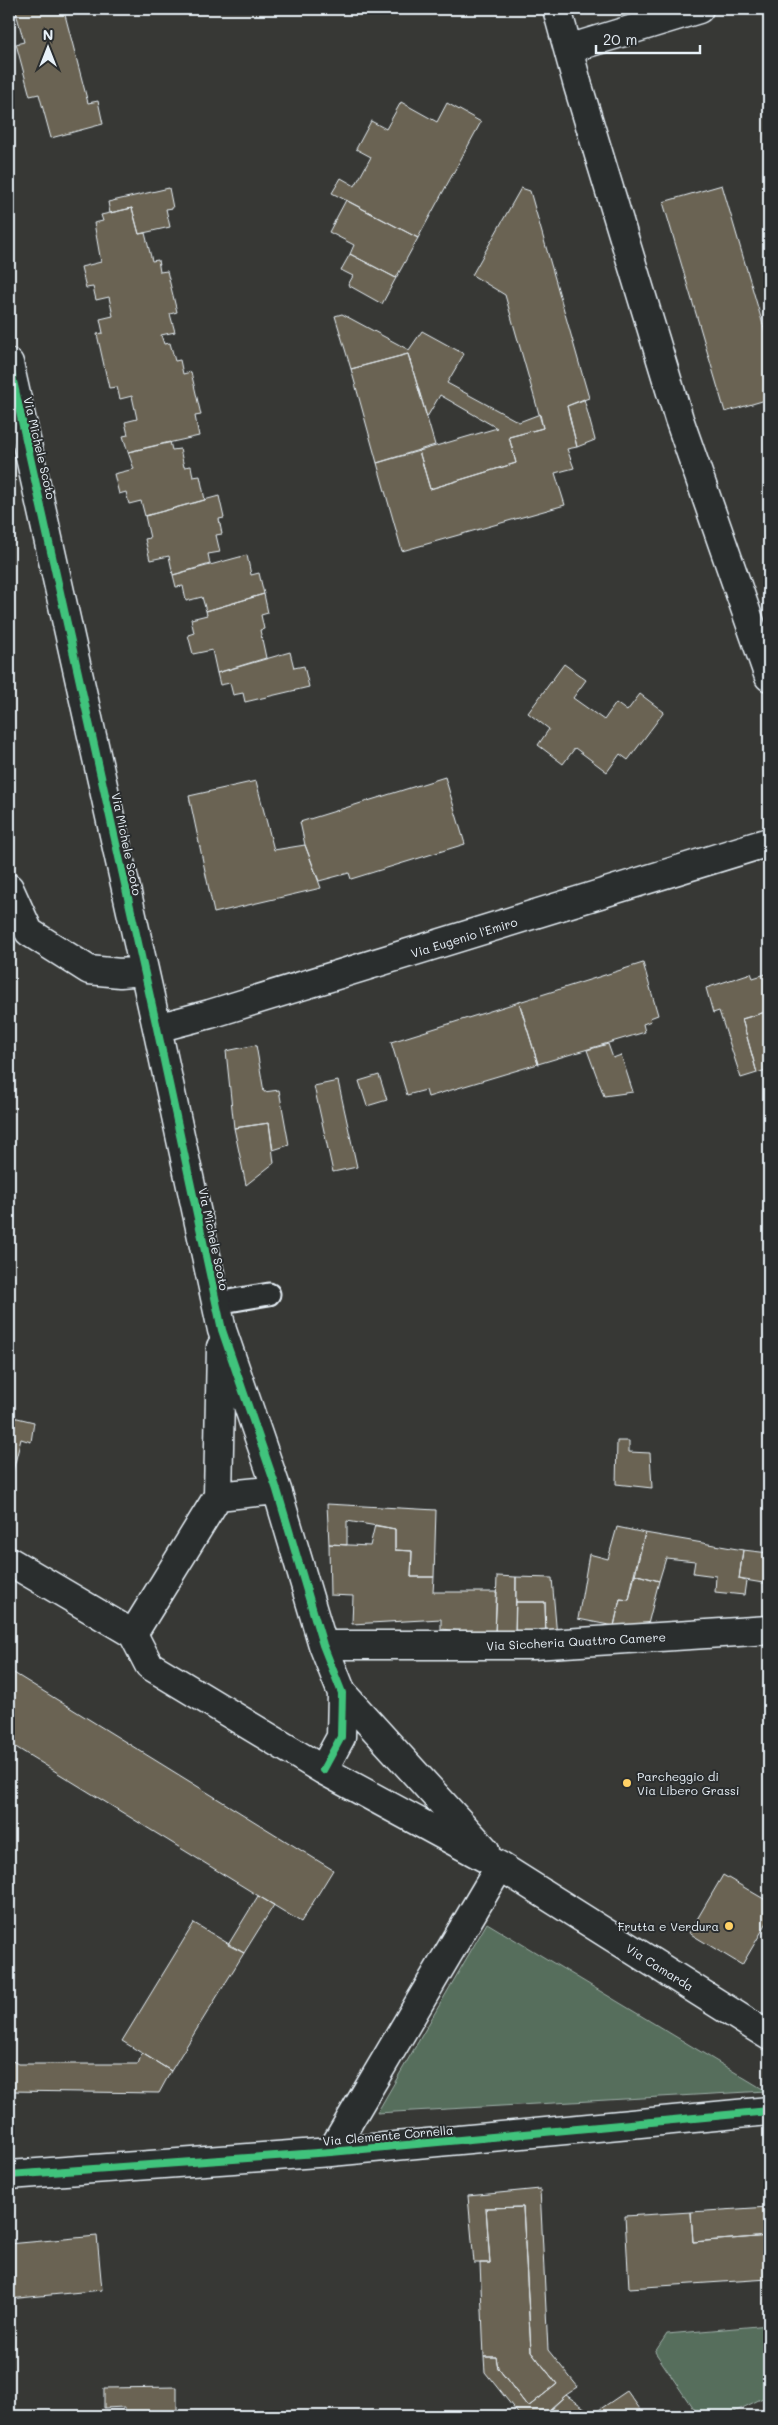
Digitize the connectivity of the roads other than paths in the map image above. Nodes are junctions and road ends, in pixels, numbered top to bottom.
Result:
1 (557, 9) edge
2 (699, 9) edge
3 (568, 49) junction
4 (9, 363) edge
5 (769, 677) edge
6 (769, 842) edge
7 (9, 888) edge
8 (144, 971) junction
9 (157, 1028) junction
10 (269, 1294) dead end
11 (216, 1303) junction
12 (222, 1330) junction
13 (277, 1490) junction
14 (218, 1496) junction
15 (9, 1561) edge
16 (769, 1630) edge
17 (133, 1634) junction
18 (323, 1645) junction
19 (342, 1693) junction
20 (323, 1770) junction
21 (500, 1866) junction
22 (769, 2036) edge
23 (769, 2111) edge
24 (331, 2152) junction
25 (9, 2175) edge

1 - 3 street
2 - 3 street
3 - 5 street
4 - 8 street, Via Michele Scoto
6 - 9 street, Via Eugenio l'Emiro
7 - 8 street
8 - 9 street, Via Michele Scoto
9 - 11 street, Via Michele Scoto
10 - 11 lane
11 - 12 street, Via Michele Scoto
12 - 13 street
12 - 14 street
13 - 14 street
13 - 18 street
14 - 17 street
15 - 17 street
16 - 18 street, Via Siccheria Quattro Camere
17 - 20 street
18 - 19 street
19 - 20 street
19 - 21 street
20 - 21 street
21 - 22 street, Via Camarda
21 - 24 street
23 - 24 street, Via Clemente Cornella
24 - 25 street, Via Clemente Cornella

